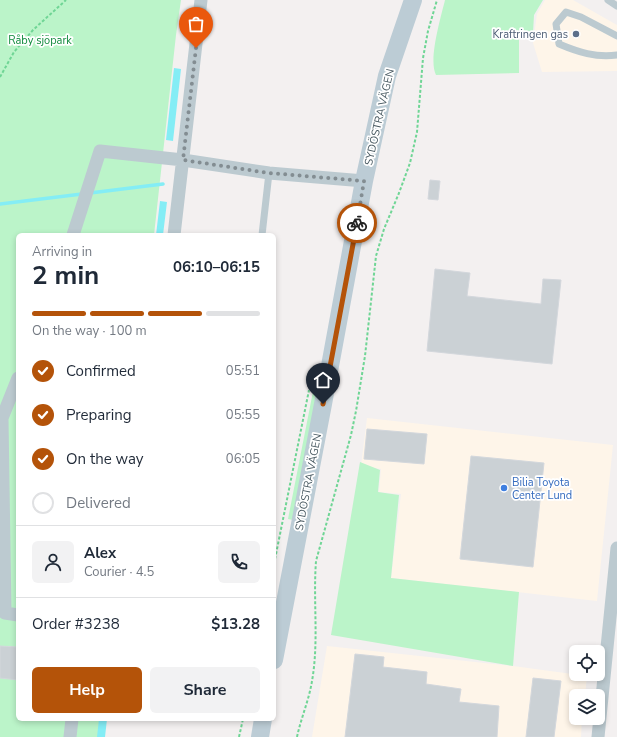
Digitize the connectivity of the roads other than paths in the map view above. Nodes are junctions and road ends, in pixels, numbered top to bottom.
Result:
1 (201, 0) edge
2 (413, 0) edge
3 (608, 0) edge
4 (617, 6) edge
5 (617, 36) edge
6 (617, 55) edge
7 (183, 160) junction
8 (269, 173) junction
9 (364, 181) junction
10 (73, 233) edge
11 (174, 233) edge
12 (262, 233) edge
13 (16, 383) edge
14 (1, 418) edge
15 (617, 548) edge
16 (16, 615) edge
17 (276, 650) edge
18 (72, 721) edge
19 (263, 721) edge
20 (70, 737) edge
21 (260, 737) edge
22 (598, 737) edge

1 - 7 street
2 - 9 main road, SYDÖSTRA VÄGEN
3 - 4 lane
5 - 6 lane
7 - 8 street
7 - 10 street
7 - 11 street
8 - 9 street
8 - 12 lane
9 - 17 main road, SYDÖSTRA VÄGEN
13 - 14 street
14 - 16 street
15 - 22 street
18 - 20 street
19 - 21 main road

